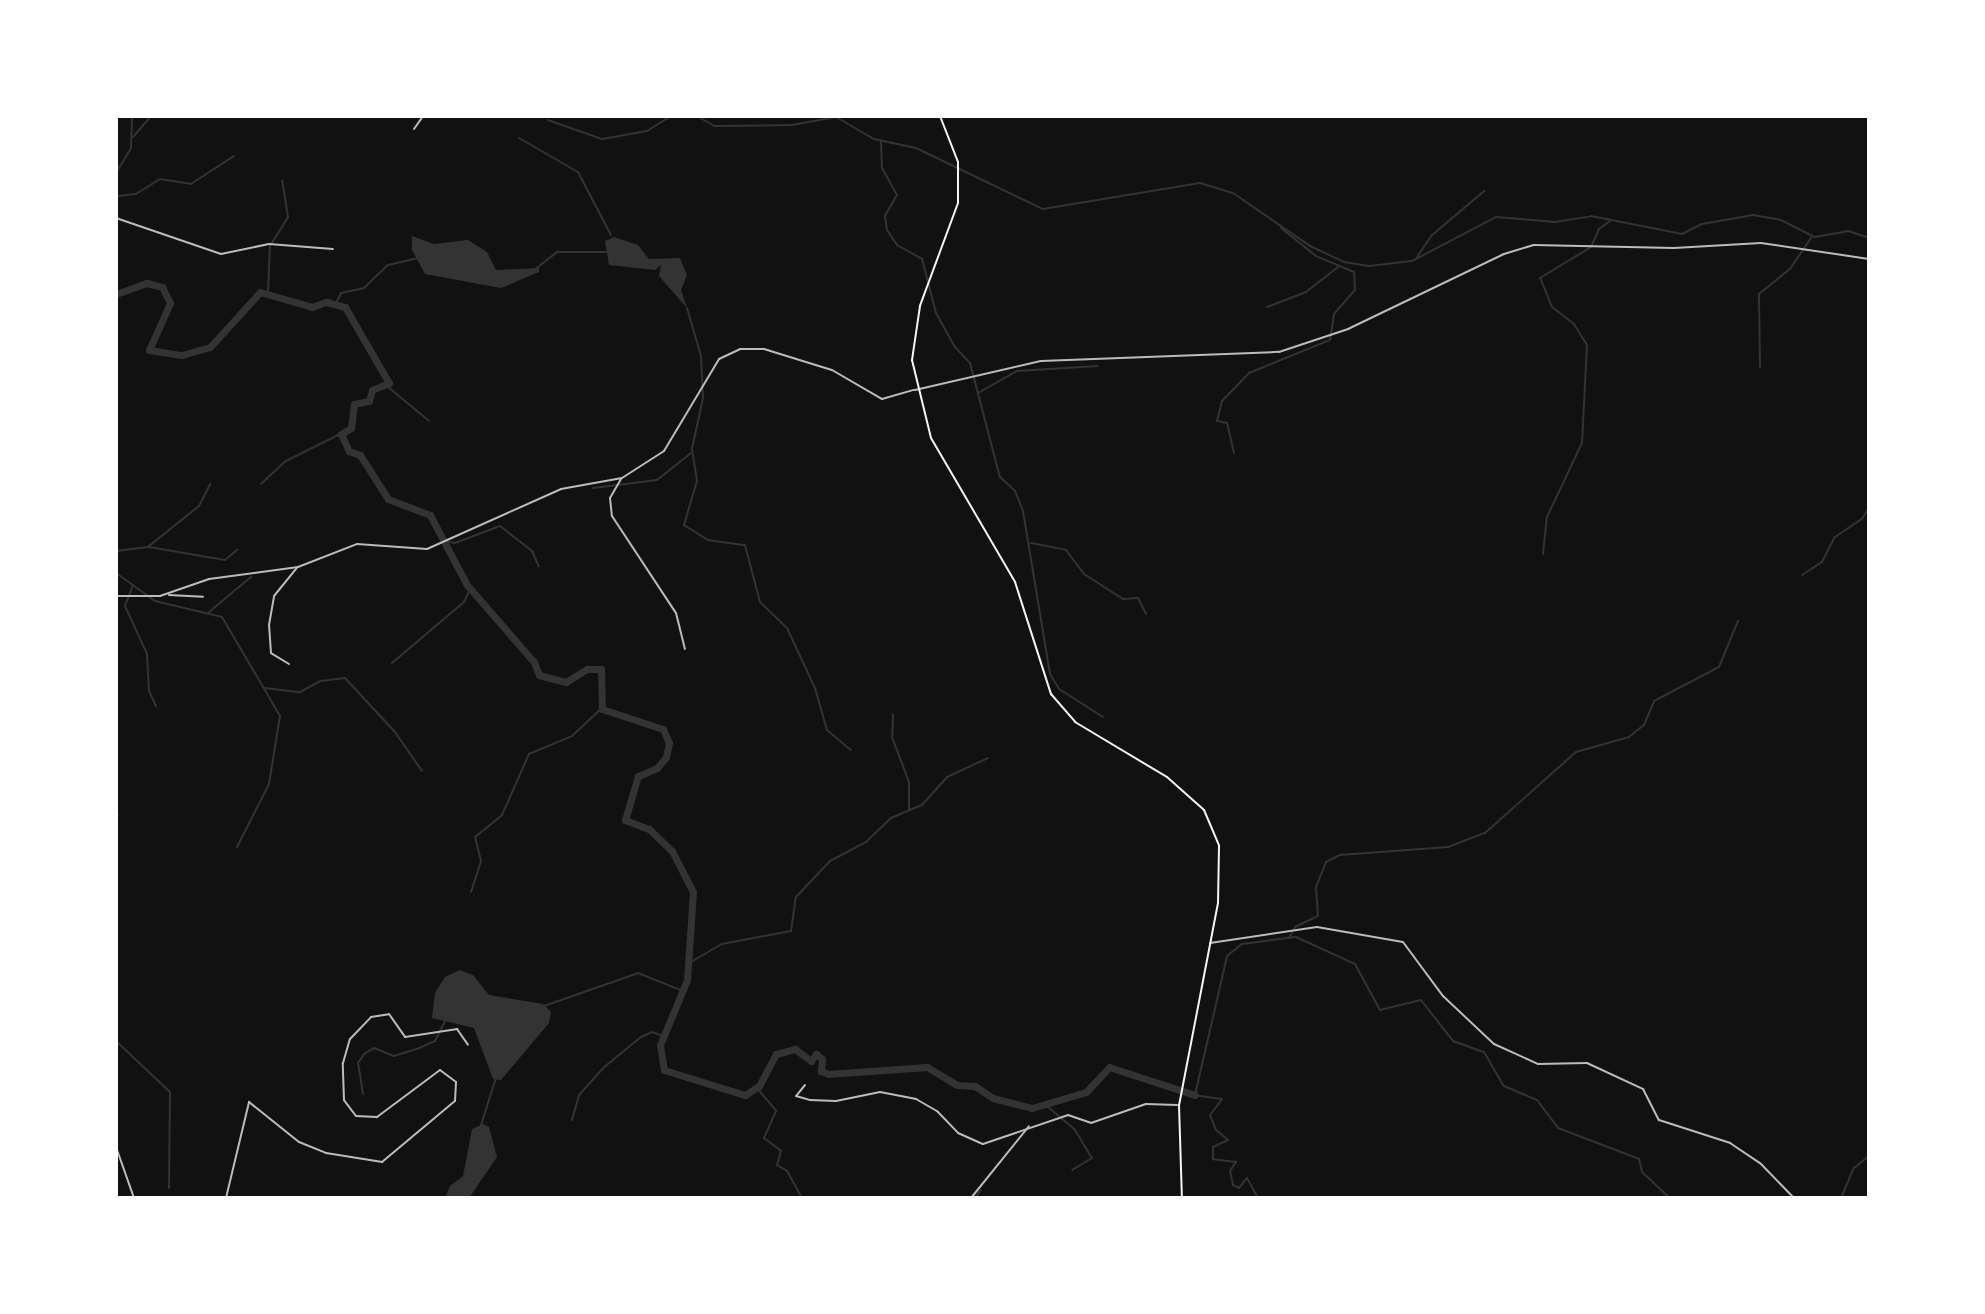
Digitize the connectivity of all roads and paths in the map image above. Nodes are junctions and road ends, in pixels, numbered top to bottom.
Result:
1 (423, 116) edge
2 (940, 116) edge
3 (414, 129) dead end
4 (116, 218) edge
5 (333, 249) dead end
6 (1869, 259) edge
7 (915, 390) junction
8 (622, 478) junction
9 (298, 567) junction
10 (168, 595) junction
11 (116, 596) edge
12 (203, 597) dead end
13 (685, 649) dead end
14 (289, 664) dead end
15 (1210, 943) junction
16 (468, 1045) dead end
17 (805, 1085) dead end
18 (1179, 1105) junction
19 (1030, 1125) junction
20 (116, 1147) edge
21 (134, 1198) edge
22 (226, 1198) edge
23 (971, 1198) edge
24 (1182, 1198) edge
25 (1794, 1198) edge

1 - 3 street
2 - 7 main road
4 - 5 street
6 - 7 street
7 - 8 street
7 - 15 main road
8 - 9 street
8 - 13 street
9 - 10 street
9 - 14 street
10 - 11 street
10 - 12 street
15 - 18 main road
15 - 25 street
16 - 22 street
17 - 19 street
18 - 19 street
18 - 24 main road
19 - 23 street
20 - 21 street

